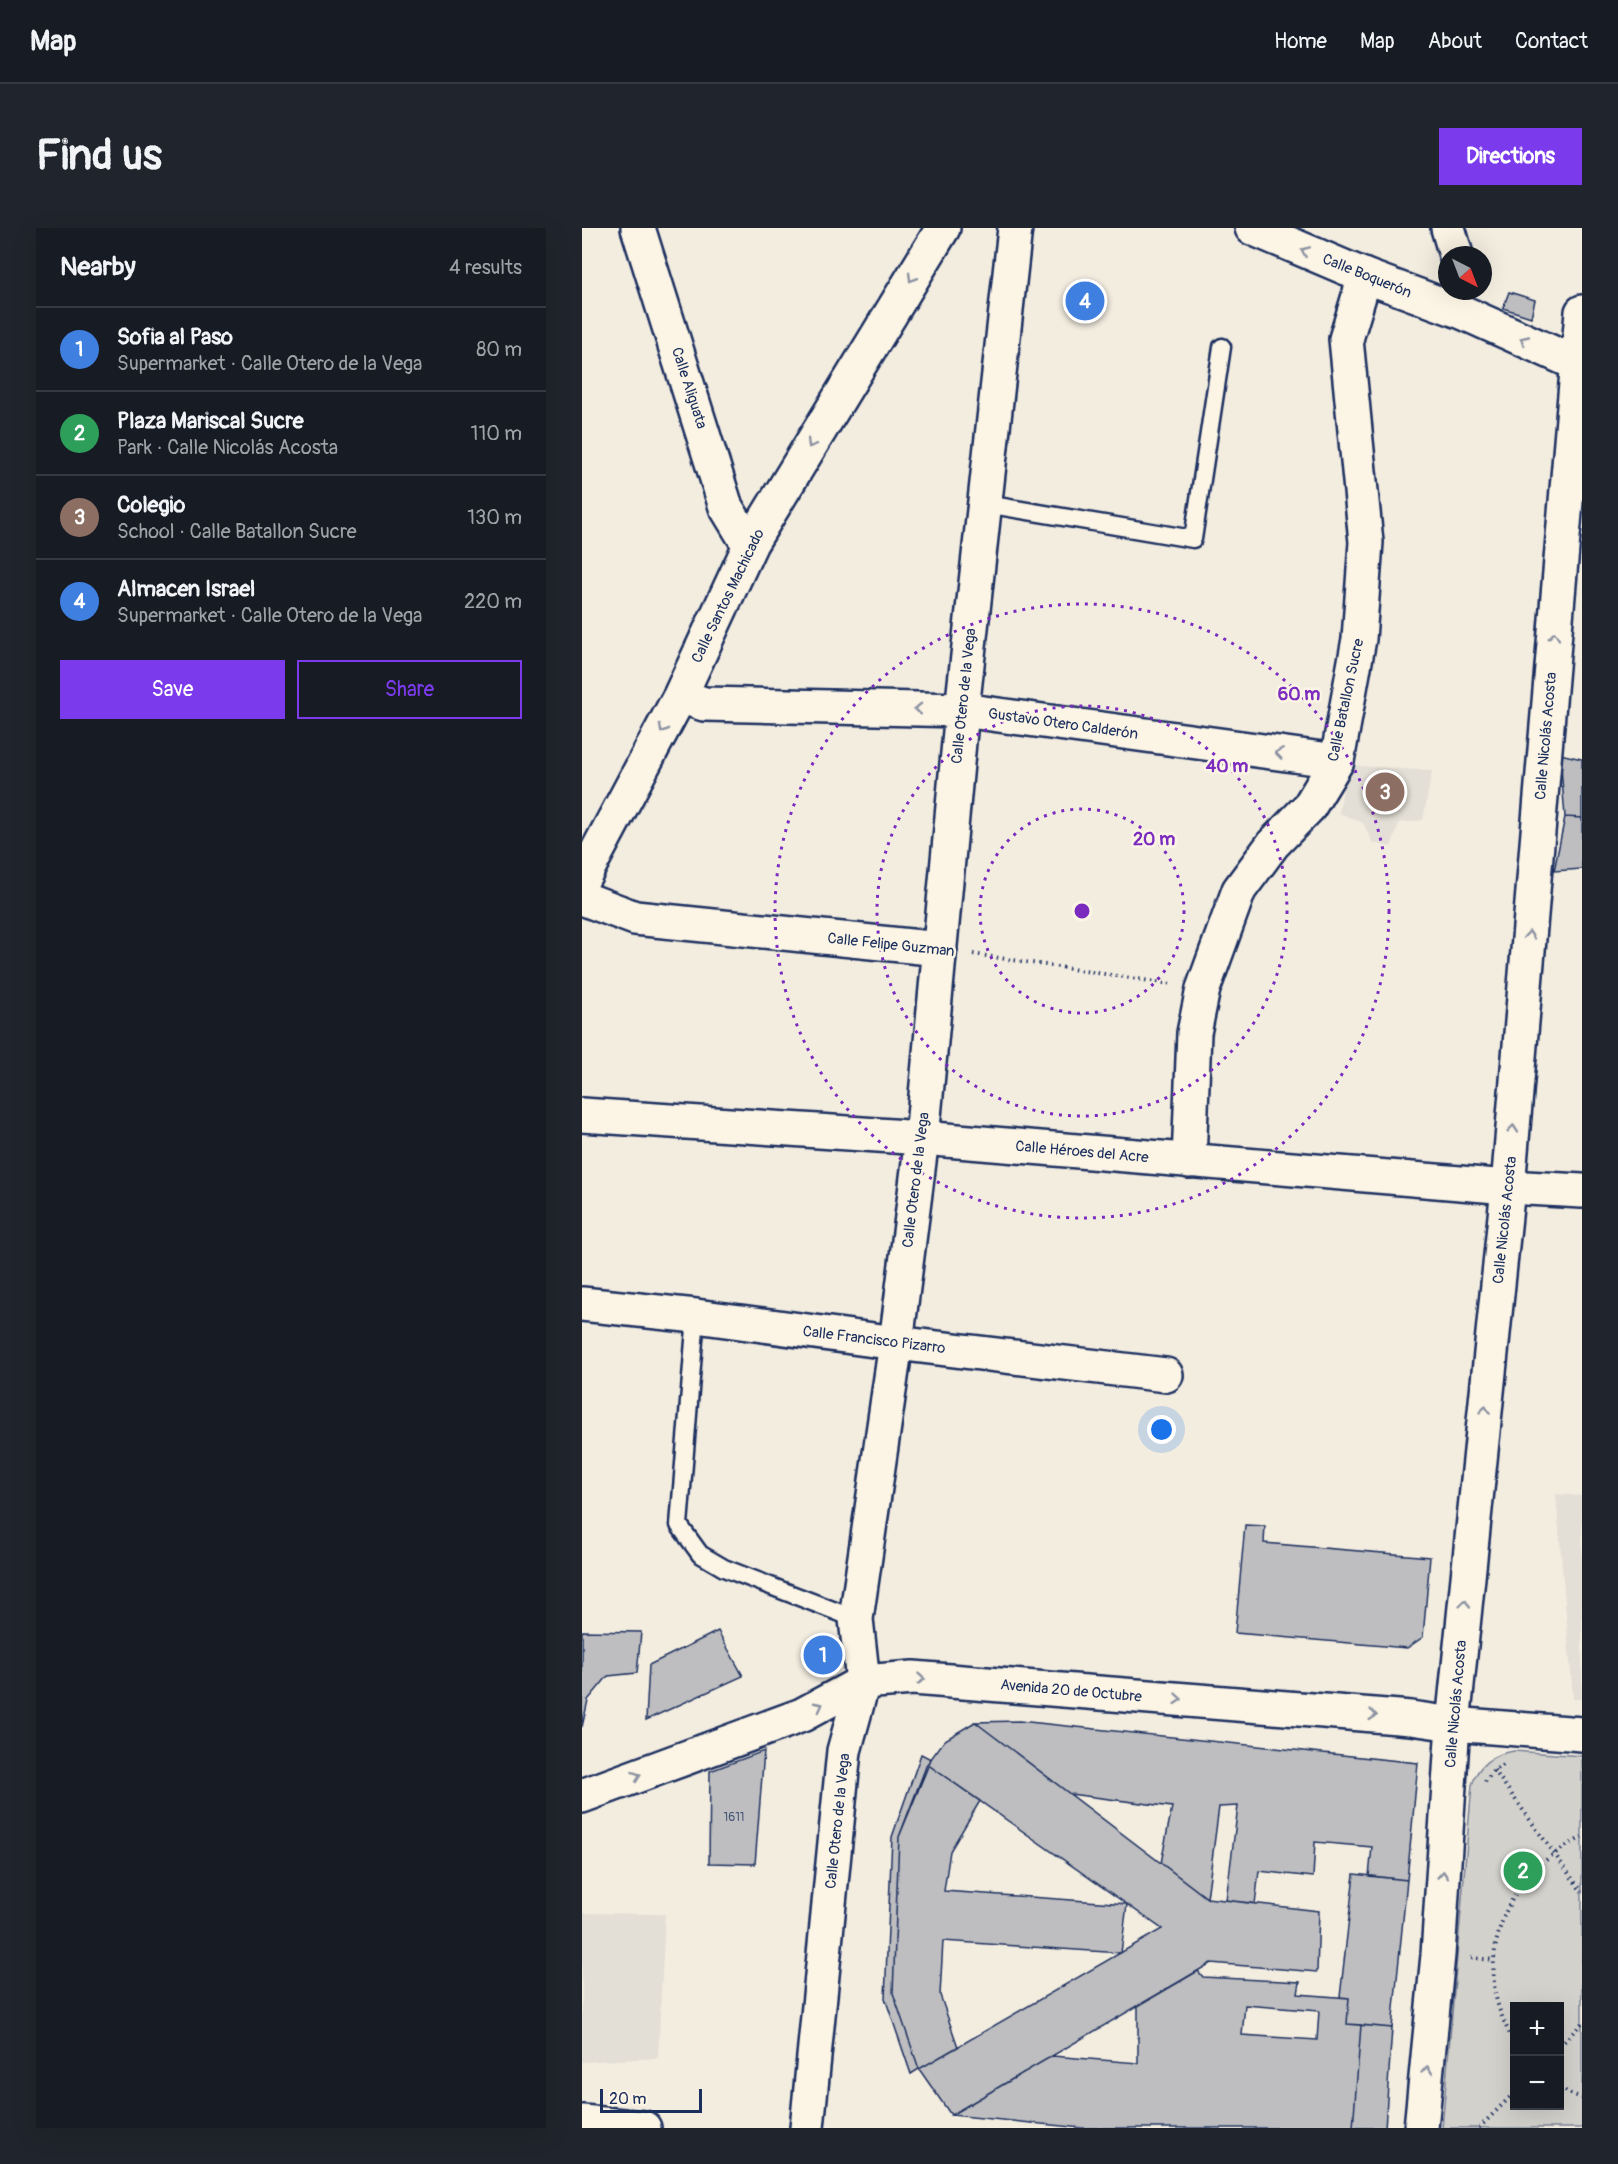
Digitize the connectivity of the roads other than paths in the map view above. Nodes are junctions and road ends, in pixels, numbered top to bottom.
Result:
1 (638, 228) edge
2 (943, 228) edge
3 (1015, 228) edge
4 (1252, 228) edge
5 (1448, 228) edge
6 (1453, 246) edge
7 (1365, 276) junction
8 (1462, 301) edge
9 (1582, 312) edge
10 (1222, 346) dead end
11 (1580, 365) edge
12 (986, 504) junction
13 (751, 543) junction
14 (681, 696) junction
15 (962, 710) junction
16 (1336, 761) junction
17 (582, 880) edge
18 (582, 898) edge
19 (940, 949) junction
20 (582, 1115) edge
21 (922, 1138) junction
22 (1189, 1161) junction
23 (1508, 1187) junction
24 (1582, 1191) edge
25 (582, 1304) edge
26 (696, 1316) junction
27 (896, 1343) junction
28 (1166, 1375) dead end
29 (856, 1619) junction
30 (863, 1683) junction
31 (1453, 1724) junction
32 (1582, 1734) edge
33 (582, 1796) edge
34 (582, 2122) edge
35 (644, 2128) edge
36 (807, 2128) edge
37 (1421, 2128) edge

1 - 13 street, Calle Aliguata
2 -> 13 street, Calle Santos Machicado
3 - 12 street, Calle Otero de la Vega
7 -> 4 street, Calle Boquerón
5 - 6 street
7 - 8 street, Calle Boquerón
7 - 16 street, Calle Batallon Sucre
11 -> 8 street, Calle Boquerón
9 - 11 street, Calle Nicolás Acosta
10 - 12 lane
23 -> 11 street, Calle Nicolás Acosta
12 - 15 street, Calle Otero de la Vega
13 - 14 street, Calle Santos Machicado
15 -> 14 street, Gustavo Otero Calderón
14 -> 17 street, Calle Santos Machicado
16 -> 15 street, Gustavo Otero Calderón
15 - 19 street, Calle Otero de la Vega
16 - 22 street, Calle Batallon Sucre
18 - 19 street, Calle Felipe Guzman
19 - 21 street, Calle Otero de la Vega
20 - 21 street, Calle Héroes del Acre
21 - 22 street, Calle Héroes del Acre
21 - 27 street, Calle Otero de la Vega
22 - 23 street, Calle Héroes del Acre
23 - 24 street, Calle Héroes del Acre
31 -> 23 street, Calle Nicolás Acosta
25 - 26 street, Calle Francisco Pizarro
26 - 27 street, Calle Francisco Pizarro
26 - 29 lane
27 - 28 street, Calle Francisco Pizarro
27 - 29 street, Calle Otero de la Vega
29 - 30 street, Calle Otero de la Vega
30 -> 31 street, Avenida 20 de Octubre
33 -> 30 street, Avenida 20 de Octubre
30 - 36 street, Calle Otero de la Vega
31 - 32 street, Avenida 20 de Octubre
37 -> 31 street, Calle Nicolás Acosta
34 - 35 street

